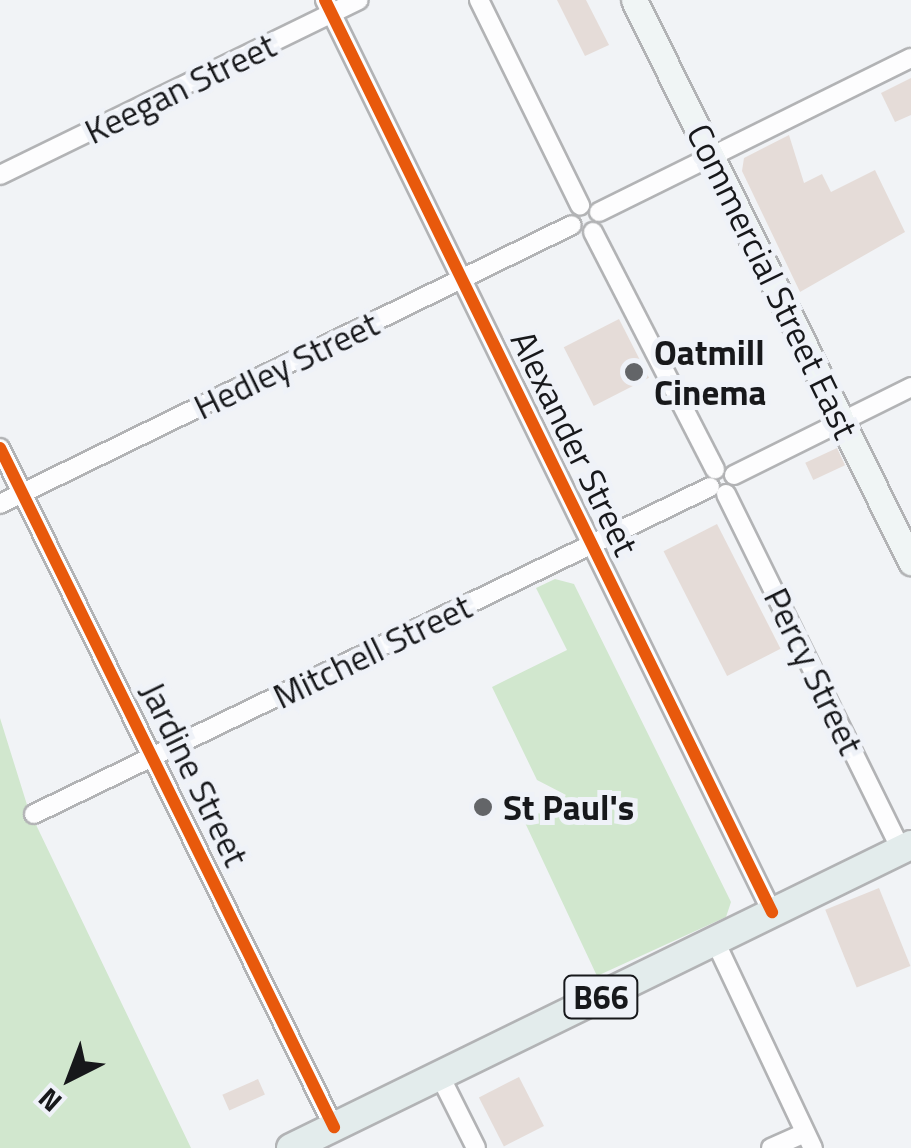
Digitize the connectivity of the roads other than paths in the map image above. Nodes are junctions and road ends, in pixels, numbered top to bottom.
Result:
1 (359, 0) edge
2 (479, 0) edge
3 (634, 0) edge
4 (328, 7) edge
5 (911, 58) edge
6 (711, 155) junction
7 (0, 175) edge
8 (580, 205) junction
9 (599, 212) junction
10 (572, 225) junction
11 (593, 232) junction
12 (462, 280) junction
13 (911, 387) edge
14 (842, 421) junction
15 (0, 448) edge
16 (721, 481) junction
17 (22, 493) junction
18 (0, 504) edge
19 (591, 546) junction
20 (911, 562) edge
21 (153, 756) junction
22 (34, 814) dead end
23 (906, 847) edge
24 (772, 912) junction
25 (715, 941) junction
26 (440, 1076) junction
27 (334, 1127) junction
28 (809, 1140) edge
29 (291, 1148) edge
30 (476, 1148) edge
31 (771, 1148) edge

1 - 4 street, Keegan Street
2 - 8 street
3 - 6 street, Commercial Street East
4 - 7 street, Keegan Street
4 - 12 street, Alexander Street
5 - 6 street
6 - 9 street
6 - 14 street, Commercial Street East
8 - 9 street
8 - 10 street
9 - 11 street
10 - 11 street
10 - 12 street, Hedley Street
11 - 16 street, Percy Street
12 - 17 street, Hedley Street
12 - 19 street, Alexander Street
13 - 14 street, Mitchell Street
14 - 16 street, Mitchell Street
14 - 20 street, Commercial Street East
15 - 17 street, Jardine Street
16 - 19 street, Mitchell Street
16 - 23 street, Percy Street
17 - 18 street, Hedley Street
17 - 21 street, Jardine Street
19 - 21 street, Mitchell Street
19 - 24 street, Alexander Street
21 - 22 street, Mitchell Street
21 - 27 street, Jardine Street
23 - 24 main road, B66
24 - 25 main road, B66
25 - 26 main road, B66
25 - 28 street
26 - 27 main road, B66
26 - 30 street
27 - 29 main road, B66
28 - 31 street

